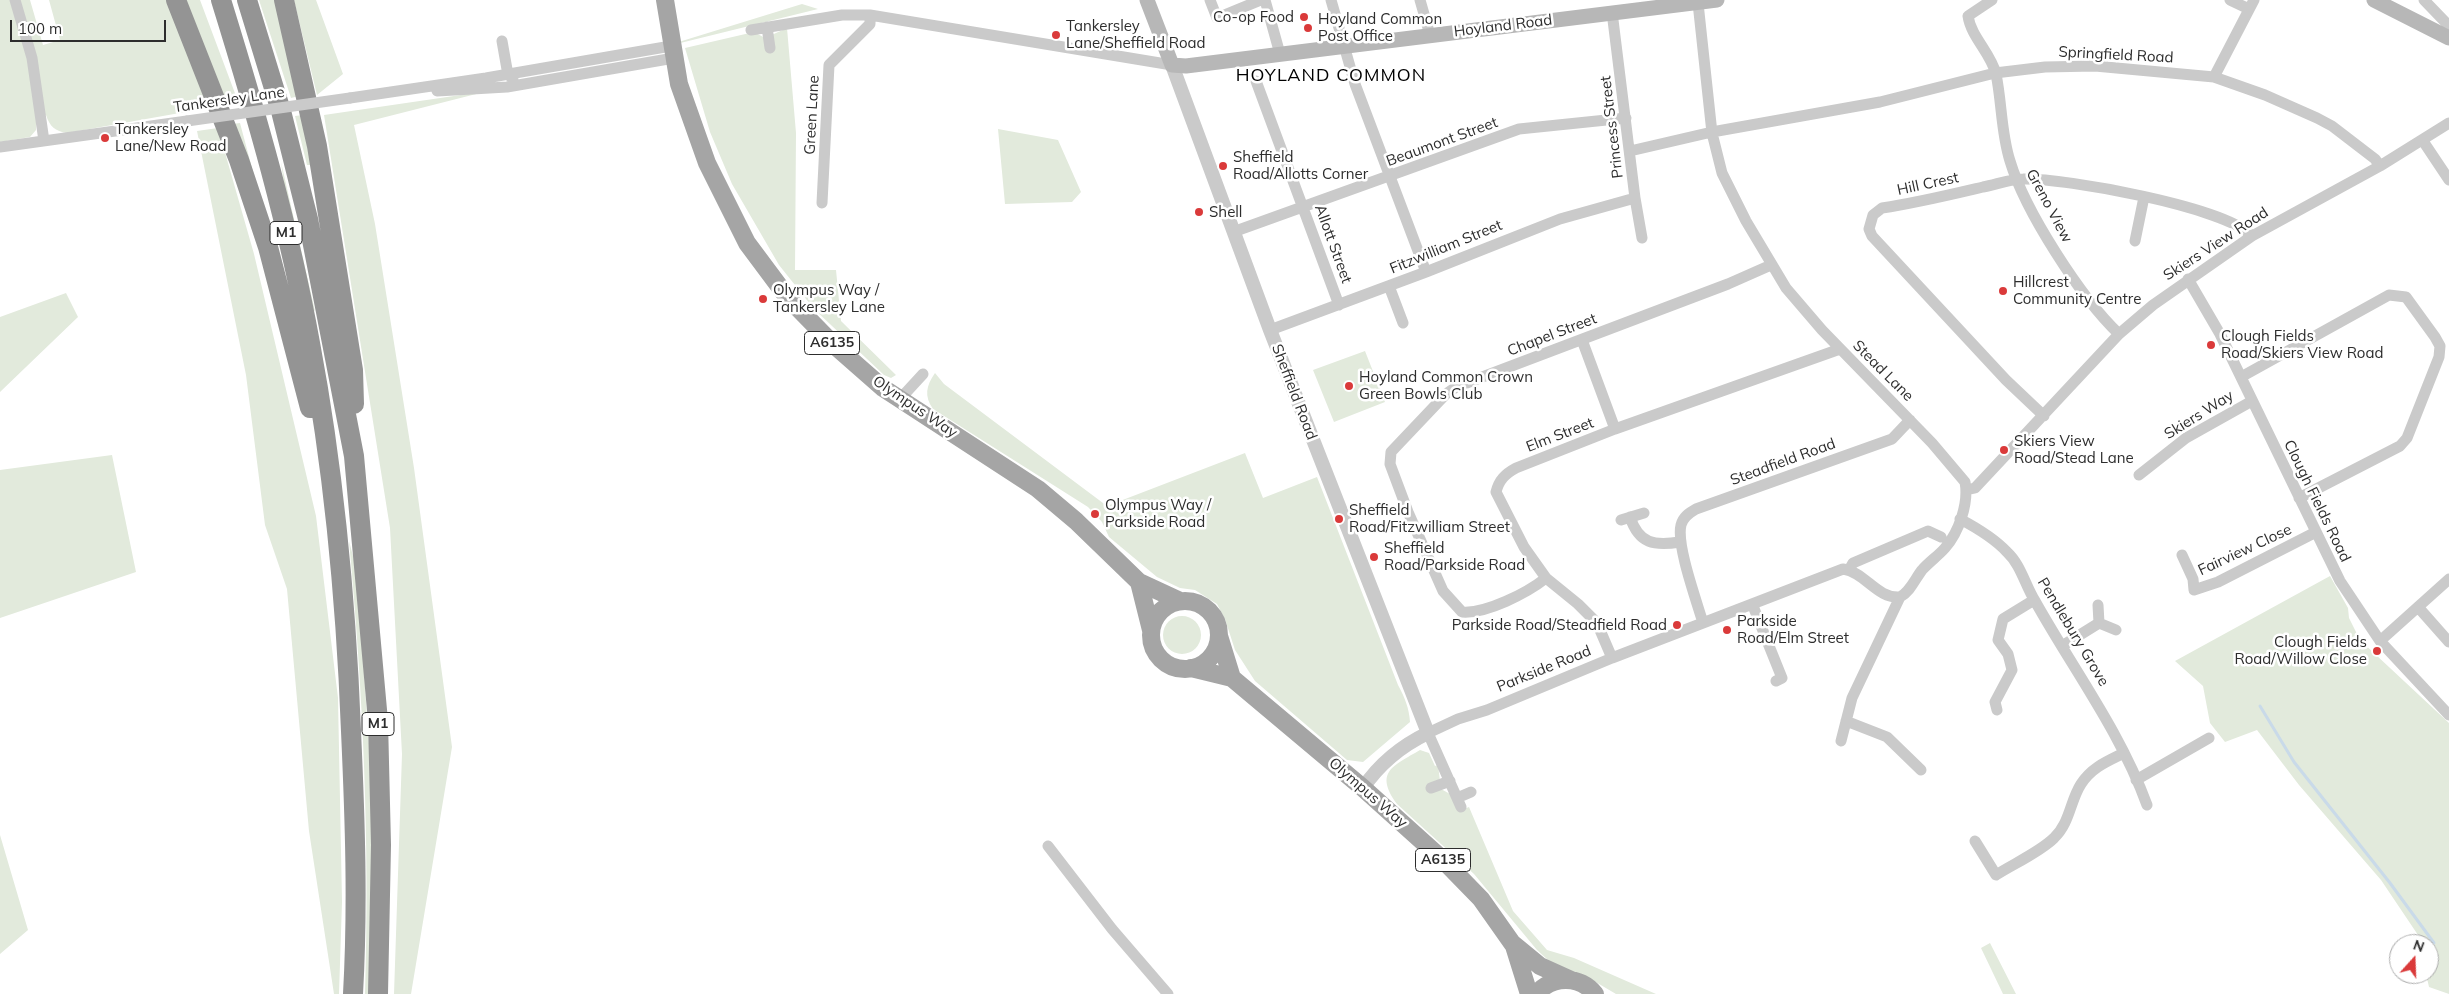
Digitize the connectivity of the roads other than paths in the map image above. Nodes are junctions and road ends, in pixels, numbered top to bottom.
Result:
1 (15, 0) edge
2 (176, 0) edge
3 (221, 0) edge
4 (247, 0) edge
5 (284, 0) edge
6 (665, 0) edge
7 (1146, 0) edge
8 (1210, 0) edge
9 (1261, 0) edge
10 (1265, 0) edge
11 (1331, 0) edge
12 (1420, 0) edge
13 (1716, 0) edge
14 (1992, 0) edge
15 (2230, 0) edge
16 (2374, 0) edge
17 (2424, 0) edge
18 (1698, 3) junction
19 (2252, 5) edge
20 (1612, 12) junction
21 (870, 15) junction
22 (2449, 26) edge
23 (767, 27) junction
24 (751, 30) dead end
25 (1430, 35) junction
26 (2449, 38) edge
27 (502, 41) dead end
28 (1344, 46) junction
29 (770, 48) dead end
30 (672, 52) junction
31 (1280, 54) junction
32 (1172, 65) junction
33 (1996, 73) junction
34 (508, 75) junction
35 (2214, 77) junction
36 (1256, 81) dead end
37 (530, 82) junction
38 (403, 90) junction
39 (1626, 118) junction
40 (2449, 123) edge
41 (1712, 133) junction
42 (44, 140) junction
43 (2423, 141) junction
44 (0, 147) edge
45 (1630, 152) junction
46 (2380, 166) junction
47 (1392, 176) junction
48 (2017, 180) junction
49 (2449, 180) edge
50 (2144, 197) junction
51 (1635, 198) junction
52 (822, 203) dead end
53 (1304, 207) junction
54 (1234, 232) junction
55 (2252, 236) junction
56 (1642, 238) dead end
57 (2135, 241) dead end
58 (1771, 264) junction
59 (1426, 272) junction
60 (2188, 279) junction
61 (1390, 286) junction
62 (1339, 305) junction
63 (1404, 323) dead end
64 (1270, 330) junction
65 (2119, 334) junction
66 (1582, 340) junction
67 (1840, 349) junction
68 (923, 374) dead end
69 (2241, 376) junction
70 (900, 399) junction
71 (2252, 401) junction
72 (2044, 416) junction
73 (1910, 420) junction
74 (1615, 429) junction
75 (354, 456) junction
76 (331, 470) junction
77 (2139, 475) dead end
78 (1966, 490) junction
79 (2299, 498) junction
80 (1644, 513) dead end
81 (1960, 519) junction
82 (2316, 532) junction
83 (1941, 537) dead end
84 (1680, 542) junction
85 (2182, 554) dead end
86 (1849, 570) junction
87 (1546, 578) junction
88 (2449, 579) edge
89 (1138, 582) junction
90 (1900, 597) junction
91 (2034, 600) junction
92 (1180, 601) junction
93 (2098, 605) dead end
94 (1753, 606) junction
95 (2418, 607) junction
96 (1704, 623) junction
97 (2098, 623) junction
98 (1151, 630) junction
99 (2116, 630) dead end
100 (1219, 636) junction
101 (2380, 641) junction
102 (2449, 642) edge
103 (2062, 646) junction
104 (1612, 658) junction
105 (1191, 668) junction
106 (1232, 678) junction
107 (1776, 681) dead end
108 (1998, 710) dead end
109 (2449, 716) edge
110 (1846, 720) junction
111 (1428, 733) junction
112 (2210, 738) dead end
113 (1841, 741) dead end
114 (2124, 754) junction
115 (1921, 770) dead end
116 (2136, 780) junction
117 (1450, 781) junction
118 (1363, 788) junction
119 (1431, 788) dead end
120 (1471, 792) dead end
121 (2147, 805) dead end
122 (1975, 842) dead end
123 (1048, 846) dead end
124 (1512, 943) junction
125 (1571, 980) junction
126 (1595, 993) edge
127 (353, 994) edge
128 (378, 994) edge
129 (1168, 994) edge
130 (1529, 994) edge
131 (1536, 994) edge

1 - 42 street
2 - 76 highway, M1
3 - 76 highway, M1
4 - 75 highway, M1
5 - 75 highway, M1
6 - 30 main road, Olympus Way / A6135
7 - 32 main road, Sheffield Road
8 - 9 street
10 - 31 street
11 - 28 street
12 - 25 street
13 - 18 main road, Hoyland Road
14 - 33 street
15 - 19 street
16 - 26 main road
17 - 22 street
18 - 20 main road, Hoyland Road
18 - 41 street, Stead Lane
19 - 35 street
20 - 25 main road, Hoyland Road
20 - 39 street, Princess Street
21 - 23 street
21 - 32 street
21 - 52 street, Green Lane
23 - 24 street
23 - 29 street
25 - 28 main road, Hoyland Road
27 - 34 street
28 - 31 main road, Hoyland Road
28 - 47 street
30 - 34 street, Tankersley Lane
30 - 37 street, Tankersley Lane
30 - 70 main road, Olympus Way / A6135
31 - 32 main road, Hoyland Road
32 - 54 street, Sheffield Road
33 - 35 street, Springfield Road
33 - 41 street, Springfield Road
33 - 48 street, Greno View
34 - 37 street, Tankersley Lane
34 - 38 street, Tankersley Lane
35 - 46 street, Springfield Road
36 - 53 street, Allott Street
37 - 38 street, Tankersley Lane
38 - 42 street, Tankersley Lane, bridge
39 - 45 street, Princess Street
39 - 47 street, Beaumont Street
40 - 43 street, Skiers View Road
41 - 45 street, Springfield Road
41 - 58 street, Stead Lane
42 - 44 street, Tankersley Lane
43 - 46 street, Skiers View Road
43 - 49 street
45 - 51 street, Princess Street
46 - 55 street, Skiers View Road
47 - 53 street, Beaumont Street
47 - 59 street
48 - 50 street, Hill Crest
48 - 65 street, Greno View
48 - 72 street, Hill Crest
50 - 55 street, Hill Crest
50 - 57 street
51 - 56 street, Princess Street
51 - 59 street, Fitzwilliam Street
53 - 54 street, Beaumont Street
53 - 62 street, Allott Street
54 - 64 street, Sheffield Road
55 - 60 street, Skiers View Road
58 - 66 street, Chapel Street
58 - 67 street, Stead Lane
59 - 61 street, Fitzwilliam Street
60 - 65 street, Skiers View Road
60 - 69 street, Clough Fields Road
61 - 62 street, Fitzwilliam Street
61 - 63 street
62 - 64 street, Fitzwilliam Street
64 - 111 street, Sheffield Road
65 - 72 street, Skiers View Road
66 - 74 street
66 - 87 street, Chapel Street
67 - 73 street, Stead Lane
67 - 74 street, Elm Street
68 - 70 street
69 - 71 street, Clough Fields Road
69 - 79 street
70 - 89 main road, Olympus Way / A6135
71 - 77 street, Skiers Way
71 - 79 street, Clough Fields Road
72 - 78 street, Skiers View Road
73 - 78 street, Stead Lane
73 - 84 street, Steadfield Road
74 - 87 street, Elm Street
75 - 128 highway, M1
76 - 127 highway, M1
78 - 81 street
79 - 82 street, Clough Fields Road
80 - 84 street
81 - 90 street
81 - 91 street, Pendlebury Grove
82 - 85 street, Fairview Close
82 - 101 street, Clough Fields Road
83 - 86 street, Parkside Road
84 - 96 street, Steadfield Road
86 - 90 street
86 - 94 street, Parkside Road
87 - 104 street, Elm Street
88 - 95 street
89 - 92 main road, Olympus Way / A6135
89 - 98 main road, Olympus Way / A6135
90 - 110 street
91 - 103 street, Pendlebury Grove
91 - 108 street
92 - 98 main road
92 - 100 main road, Olympus Way / A6135
93 - 97 street
94 - 96 street, Parkside Road
94 - 107 street
95 - 101 street
95 - 102 street
96 - 104 street, Parkside Road
97 - 99 street
97 - 103 street
98 - 105 main road, Olympus Way / A6135
100 - 105 main road
100 - 106 main road, Olympus Way / A6135
101 - 109 street, Clough Fields Road
103 - 114 street, Pendlebury Grove
104 - 111 street, Parkside Road
105 - 106 main road, Olympus Way / A6135
106 - 118 main road, Olympus Way / A6135
110 - 113 street
110 - 115 street
111 - 117 street, Sheffield Road
111 - 118 street, Parkside Road
112 - 116 street
114 - 116 street, Pendlebury Grove
114 - 122 street
116 - 121 street, Pendlebury Grove
117 - 119 street
117 - 120 street, Sheffield Road
118 - 124 main road, Olympus Way / A6135
123 - 129 street
124 - 125 main road, Olympus Way / A6135
124 - 130 main road, Olympus Way / A6135
125 - 126 main road, Olympus Way / A6135
125 - 131 main road

